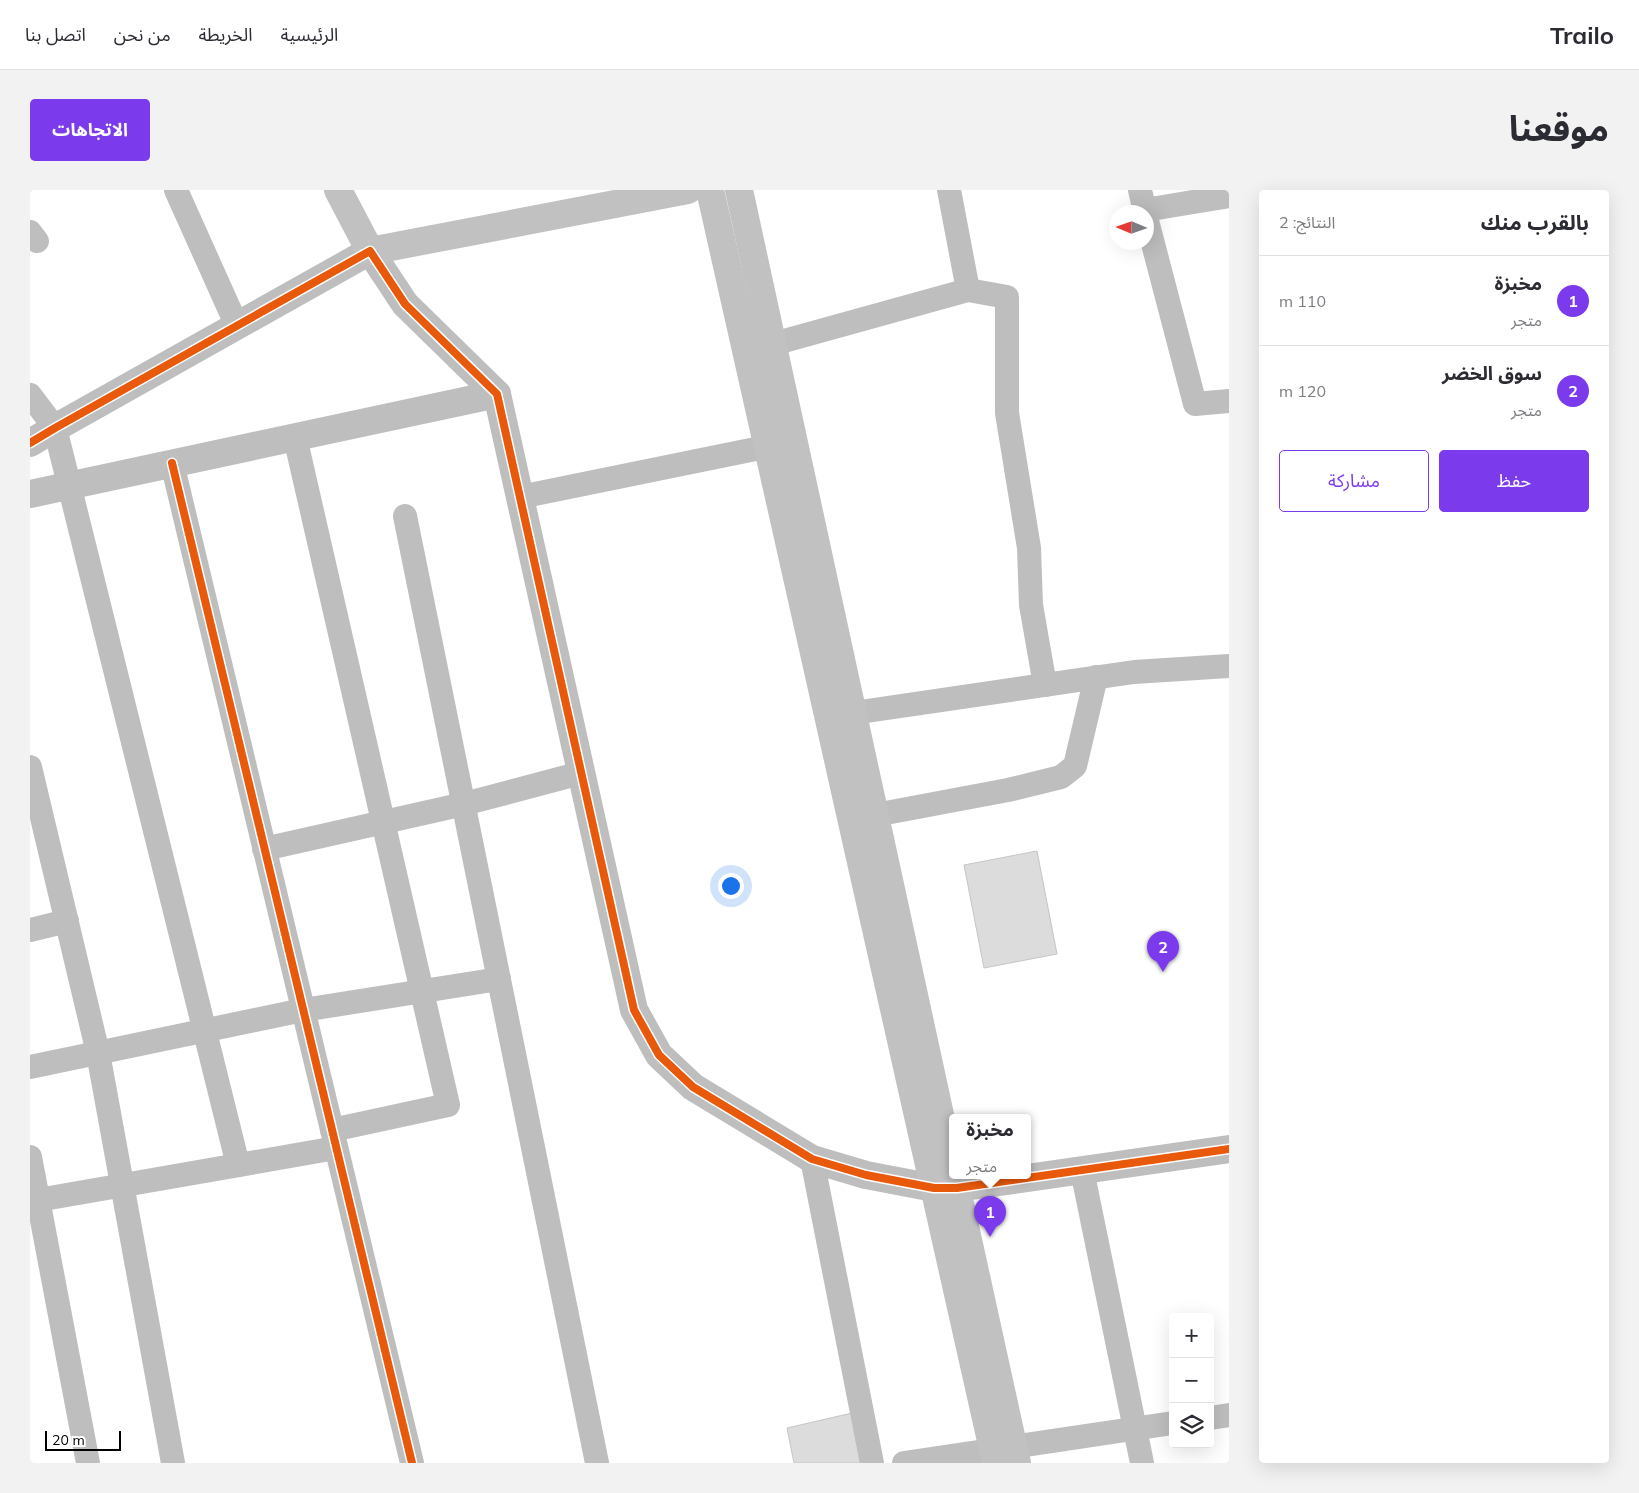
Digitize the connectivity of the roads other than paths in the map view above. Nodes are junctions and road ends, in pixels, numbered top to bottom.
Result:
1 (176, 190) edge
2 (338, 190) edge
3 (688, 190) edge
4 (710, 190) edge
5 (739, 190) edge
6 (949, 190) edge
7 (1229, 196) edge
8 (1154, 206) edge
9 (1154, 246) edge
10 (370, 251) junction
11 (968, 290) junction
12 (237, 326) junction
13 (773, 344) junction
14 (497, 394) junction
15 (30, 395) edge
16 (1229, 401) edge
17 (55, 428) junction
18 (295, 437) junction
19 (794, 441) junction
20 (30, 443) edge
21 (767, 447) junction
22 (172, 463) junction
23 (69, 485) junction
24 (30, 494) edge
25 (520, 497) junction
26 (405, 516) dead end
27 (1229, 666) edge
28 (1096, 678) junction
29 (1045, 685) junction
30 (853, 713) junction
31 (30, 767) edge
32 (581, 773) junction
33 (464, 804) junction
34 (875, 815) junction
35 (383, 822) junction
36 (264, 849) junction
37 (67, 921) junction
38 (30, 930) edge
39 (499, 979) junction
40 (422, 991) junction
41 (303, 1010) junction
42 (205, 1031) junction
43 (98, 1053) junction
44 (30, 1068) edge
45 (334, 1139) junction
46 (1229, 1149) edge
47 (30, 1157) edge
48 (812, 1159) junction
49 (238, 1165) junction
50 (1082, 1170) junction
51 (1031, 1174) edge
52 (962, 1179) edge
53 (949, 1180) edge
54 (122, 1186) junction
55 (38, 1200) junction
56 (1229, 1415) edge
57 (1214, 1417) edge
58 (1169, 1424) edge
59 (1135, 1429) junction
60 (1005, 1456) edge
61 (88, 1463) edge
62 (173, 1463) edge
63 (412, 1463) edge
64 (598, 1463) edge
65 (872, 1463) edge
66 (904, 1463) edge
67 (1142, 1463) edge

1 - 12 street
2 - 10 main road
3 - 10 main road
4 - 21 main road
5 - 13 main road
6 - 11 street
7 - 8 street
9 - 16 street
10 - 12 street
10 - 14 street
11 - 13 street
11 - 29 street
12 - 17 street
13 - 19 main road
14 - 18 street
14 - 25 street
15 - 17 street
17 - 20 street
17 - 23 street
18 - 22 street
18 - 35 street
19 - 21 street
19 - 30 main road
21 - 25 street
21 - 53 main road
22 - 23 street
22 - 36 street
23 - 24 street
23 - 42 street
25 - 32 street
26 - 33 street
27 - 28 street
28 - 29 street
28 - 34 street
29 - 30 street
30 - 34 main road
31 - 37 street
32 - 33 street
32 - 48 street
33 - 35 street
33 - 39 street
34 - 53 main road
35 - 36 street
35 - 40 street
36 - 41 street
37 - 38 street
37 - 43 street
39 - 40 street
39 - 64 street
40 - 41 street
40 - 45 street
41 - 42 street
41 - 45 street
42 - 43 street
42 - 49 street
43 - 44 street
43 - 54 street
45 - 49 street
45 - 63 street
46 - 50 street
47 - 55 street
48 - 53 street
48 - 65 street
49 - 54 street
50 - 51 street
50 - 59 street
52 - 53 street
53 - 60 main road
54 - 55 street
54 - 62 street
55 - 61 street
56 - 57 street
58 - 59 street
59 - 60 street
59 - 67 street
60 - 66 street

